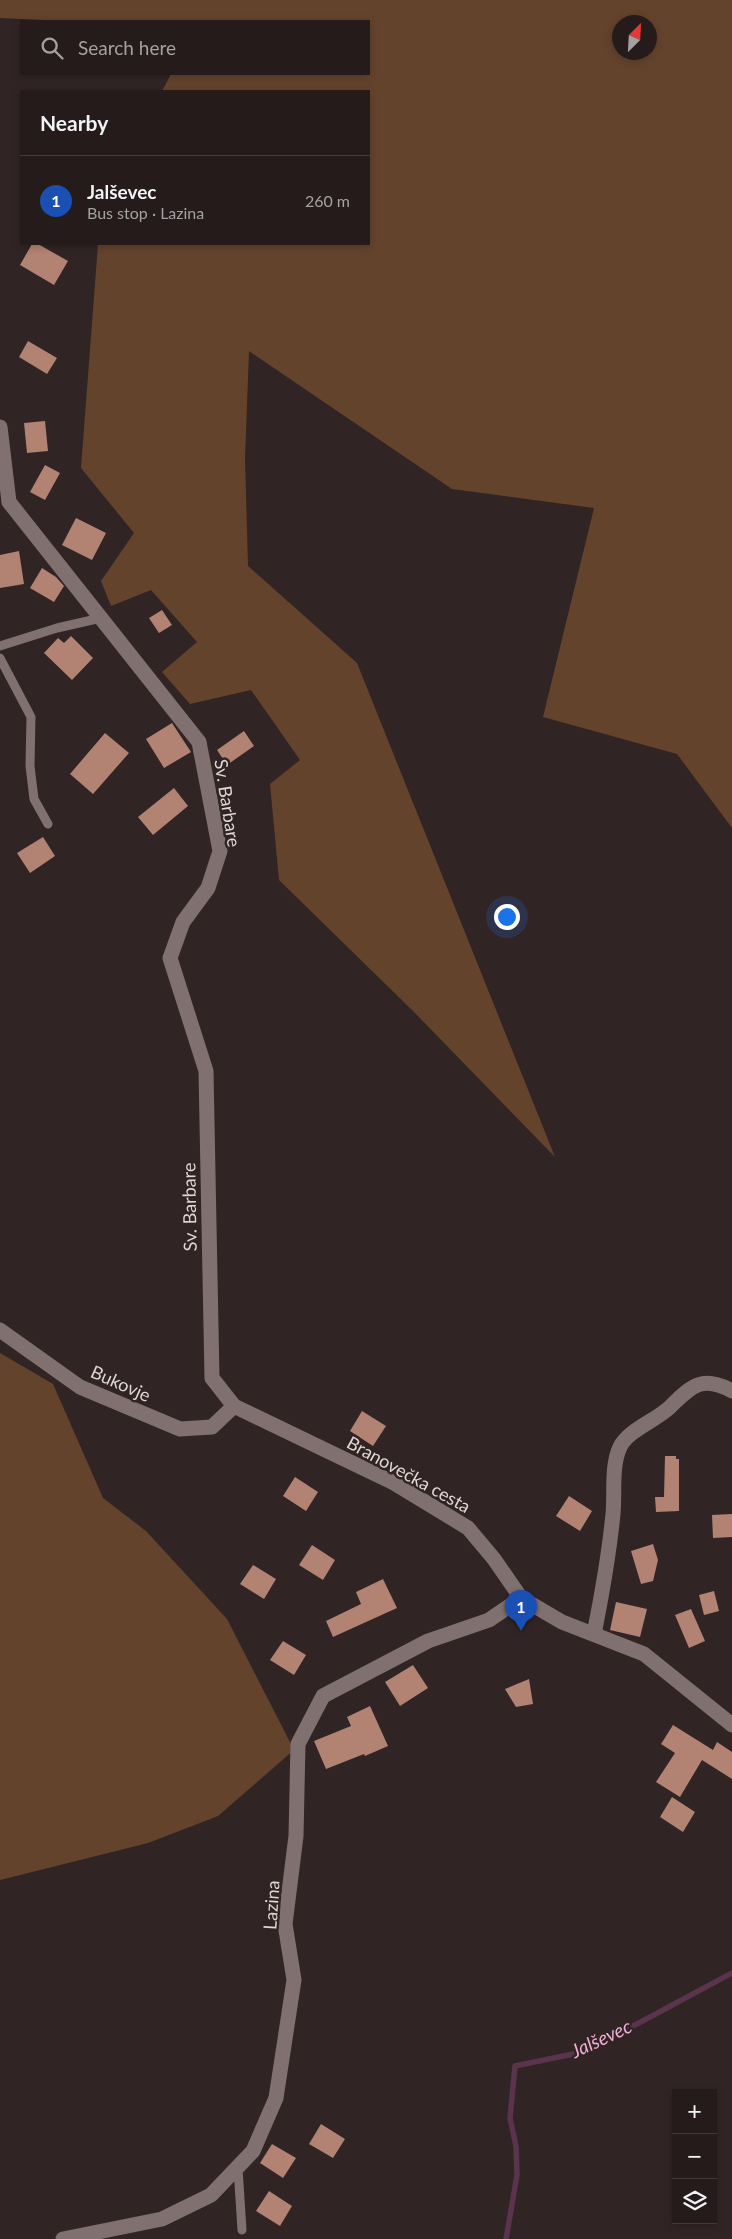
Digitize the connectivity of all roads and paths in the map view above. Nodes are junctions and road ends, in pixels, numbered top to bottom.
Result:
1 (0, 427) edge
2 (101, 618) junction
3 (0, 646) edge
4 (0, 658) edge
5 (48, 824) dead end
6 (0, 1330) edge
7 (732, 1391) edge
8 (234, 1406) junction
9 (521, 1598) junction
10 (594, 1634) junction
11 (732, 1725) edge
12 (238, 2168) junction
13 (242, 2230) dead end
14 (63, 2239) edge

1 - 2 street, Sv. Barbare
2 - 3 lane
2 - 8 street, Sv. Barbare
4 - 5 lane
6 - 8 street, Bukovje
7 - 10 street
8 - 9 street, Branovečka cesta
9 - 10 street, Branovečka cesta
9 - 12 street, Lazina
10 - 11 street, Branovečka cesta
12 - 13 lane
12 - 14 street, Lazina

